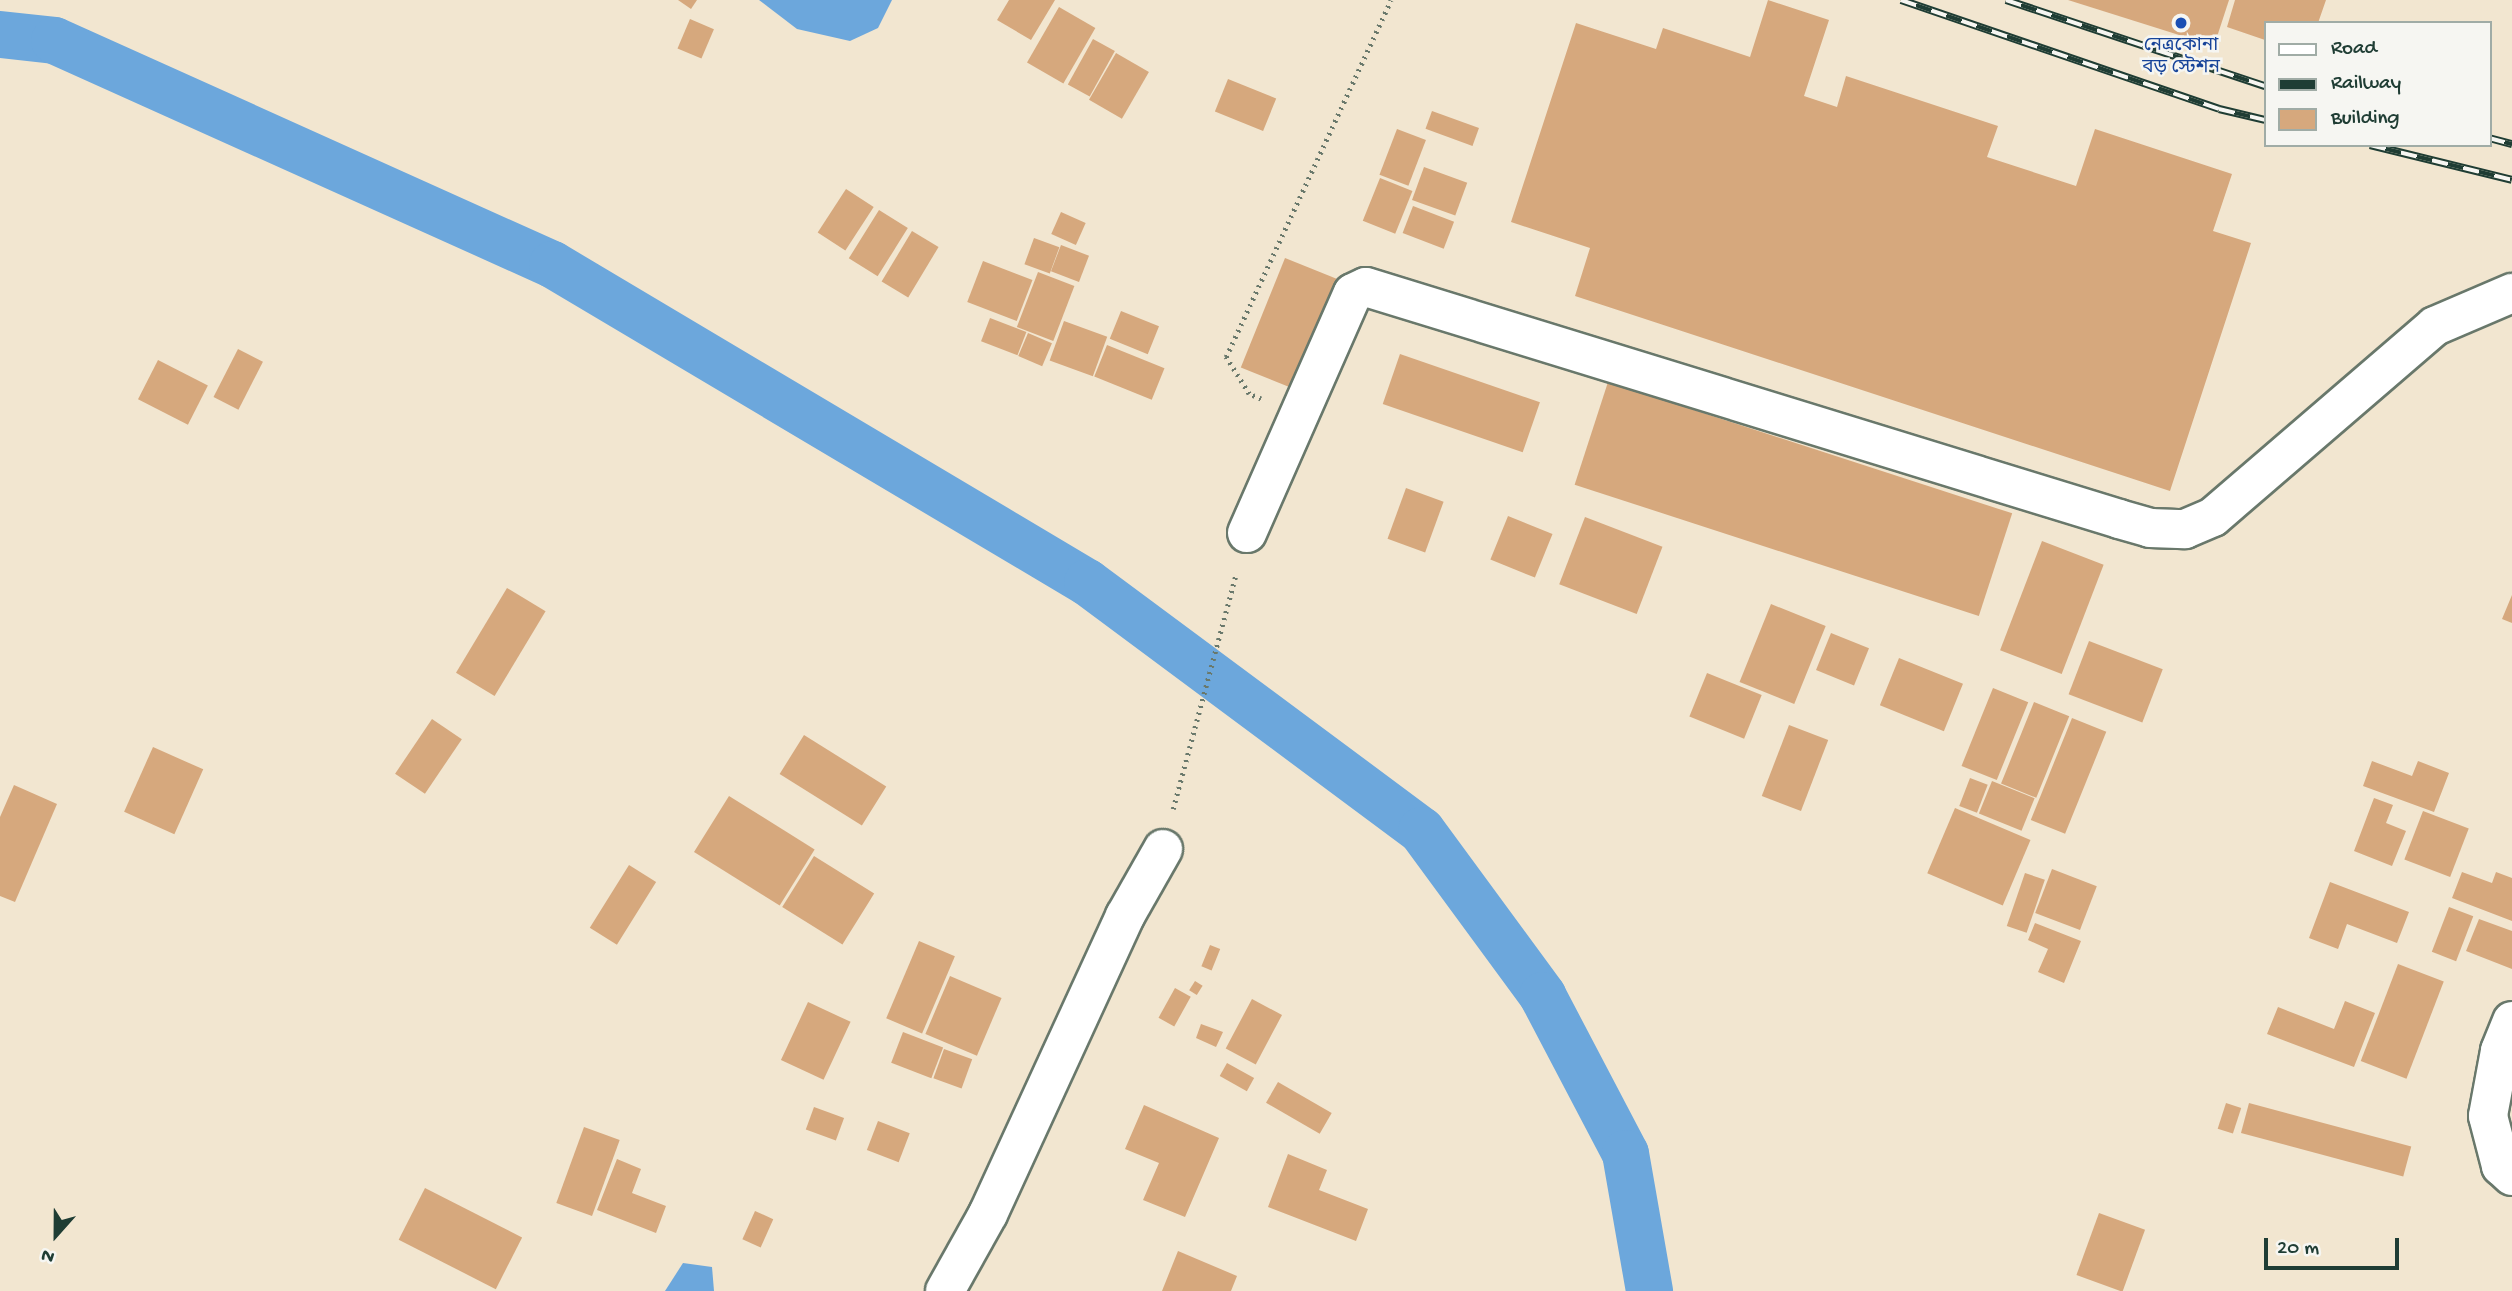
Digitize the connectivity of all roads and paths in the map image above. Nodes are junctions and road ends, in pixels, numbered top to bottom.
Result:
1 (1391, 0) edge
2 (2512, 293) edge
3 (1300, 415) junction
4 (1247, 533) joint
5 (1163, 849) joint
6 (2512, 1021) edge
7 (2512, 1176) edge
8 (945, 1291) edge

1 - 3 path
2 - 3 street
3 - 4 street
4 - 5 path
5 - 8 street
6 - 7 street

